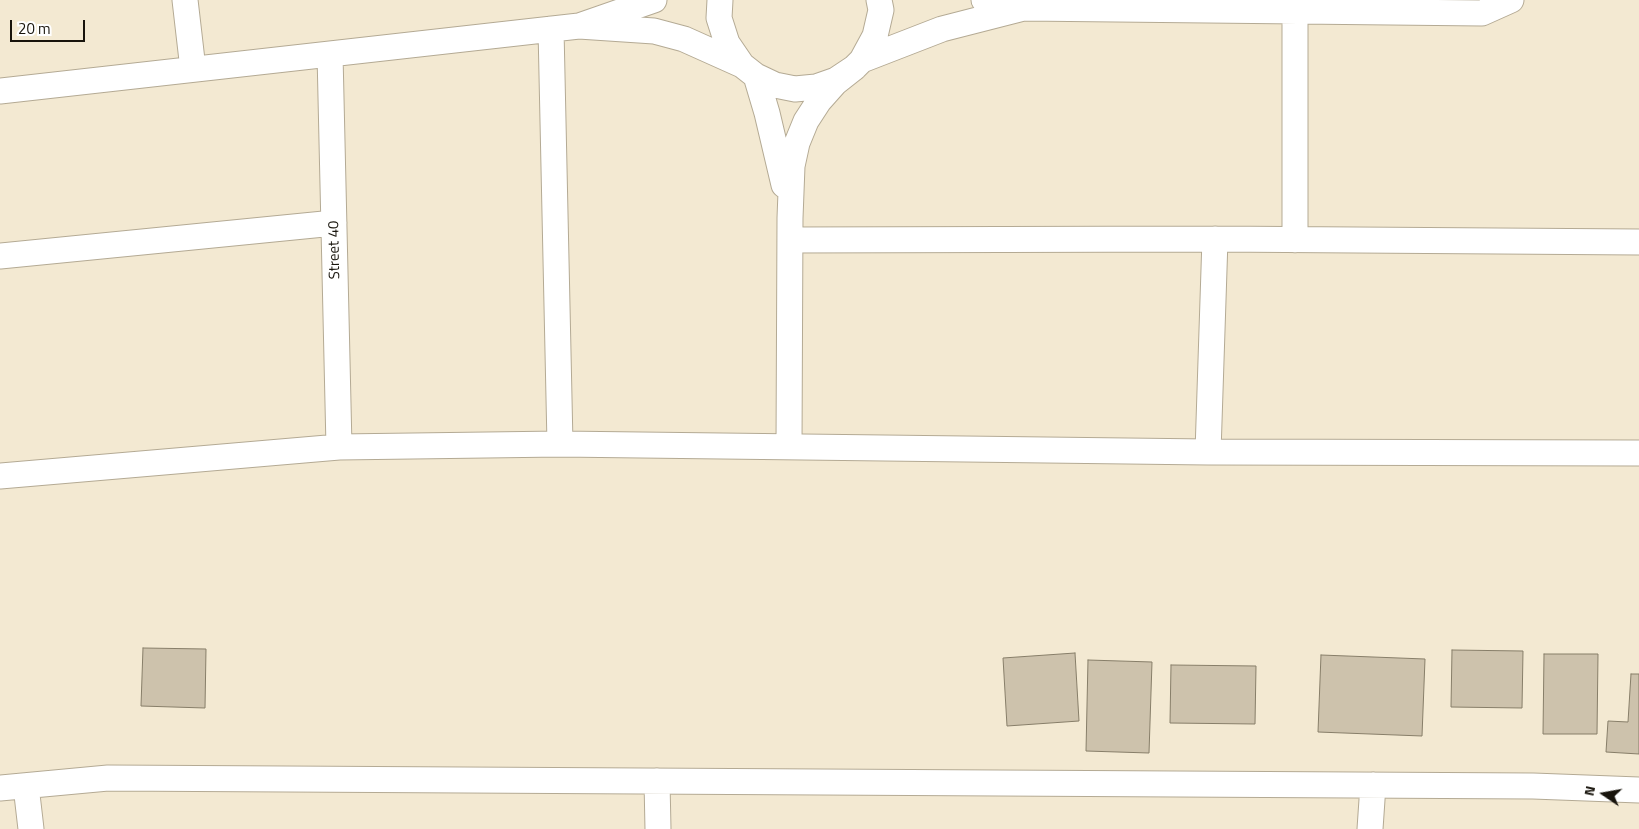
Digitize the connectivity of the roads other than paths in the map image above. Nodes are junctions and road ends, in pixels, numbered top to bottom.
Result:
1 (185, 0) edge
2 (654, 0) edge
3 (720, 0) edge
4 (879, 0) edge
5 (984, 0) edge
6 (1511, 0) edge
7 (1024, 8) junction
8 (1295, 11) junction
9 (579, 26) junction
10 (550, 29) junction
11 (330, 54) junction
12 (858, 64) junction
13 (193, 69) junction
14 (749, 71) junction
15 (0, 90) edge
16 (334, 223) junction
17 (790, 229) junction
18 (1215, 239) junction
19 (1295, 240) junction
20 (1639, 242) edge
21 (0, 256) edge
22 (560, 444) junction
23 (789, 446) junction
24 (339, 447) junction
25 (1208, 452) junction
26 (1639, 453) edge
27 (0, 476) edge
28 (657, 782) junction
29 (1373, 785) junction
30 (26, 786) junction
31 (0, 788) edge
32 (1639, 790) edge
33 (30, 829) edge
34 (658, 829) edge
35 (1370, 829) edge

1 - 13 street
2 - 9 street
3 - 14 street
4 - 12 street
5 - 7 street
6 - 8 street
7 - 8 street
7 - 12 street
8 - 19 street
9 - 10 street
9 - 14 street
10 - 11 street
10 - 22 street
11 - 13 street
11 - 16 street, Street 40
12 - 14 street
12 - 17 street
13 - 15 street
14 - 17 street
16 - 21 street
16 - 24 street, Street 40
17 - 18 street
17 - 23 street
18 - 19 street
18 - 25 street
19 - 20 street
22 - 23 street
22 - 24 street
23 - 25 street
24 - 27 street
25 - 26 street
28 - 29 street
28 - 30 street
28 - 34 street
29 - 32 street
29 - 35 street
30 - 31 street
30 - 33 street

